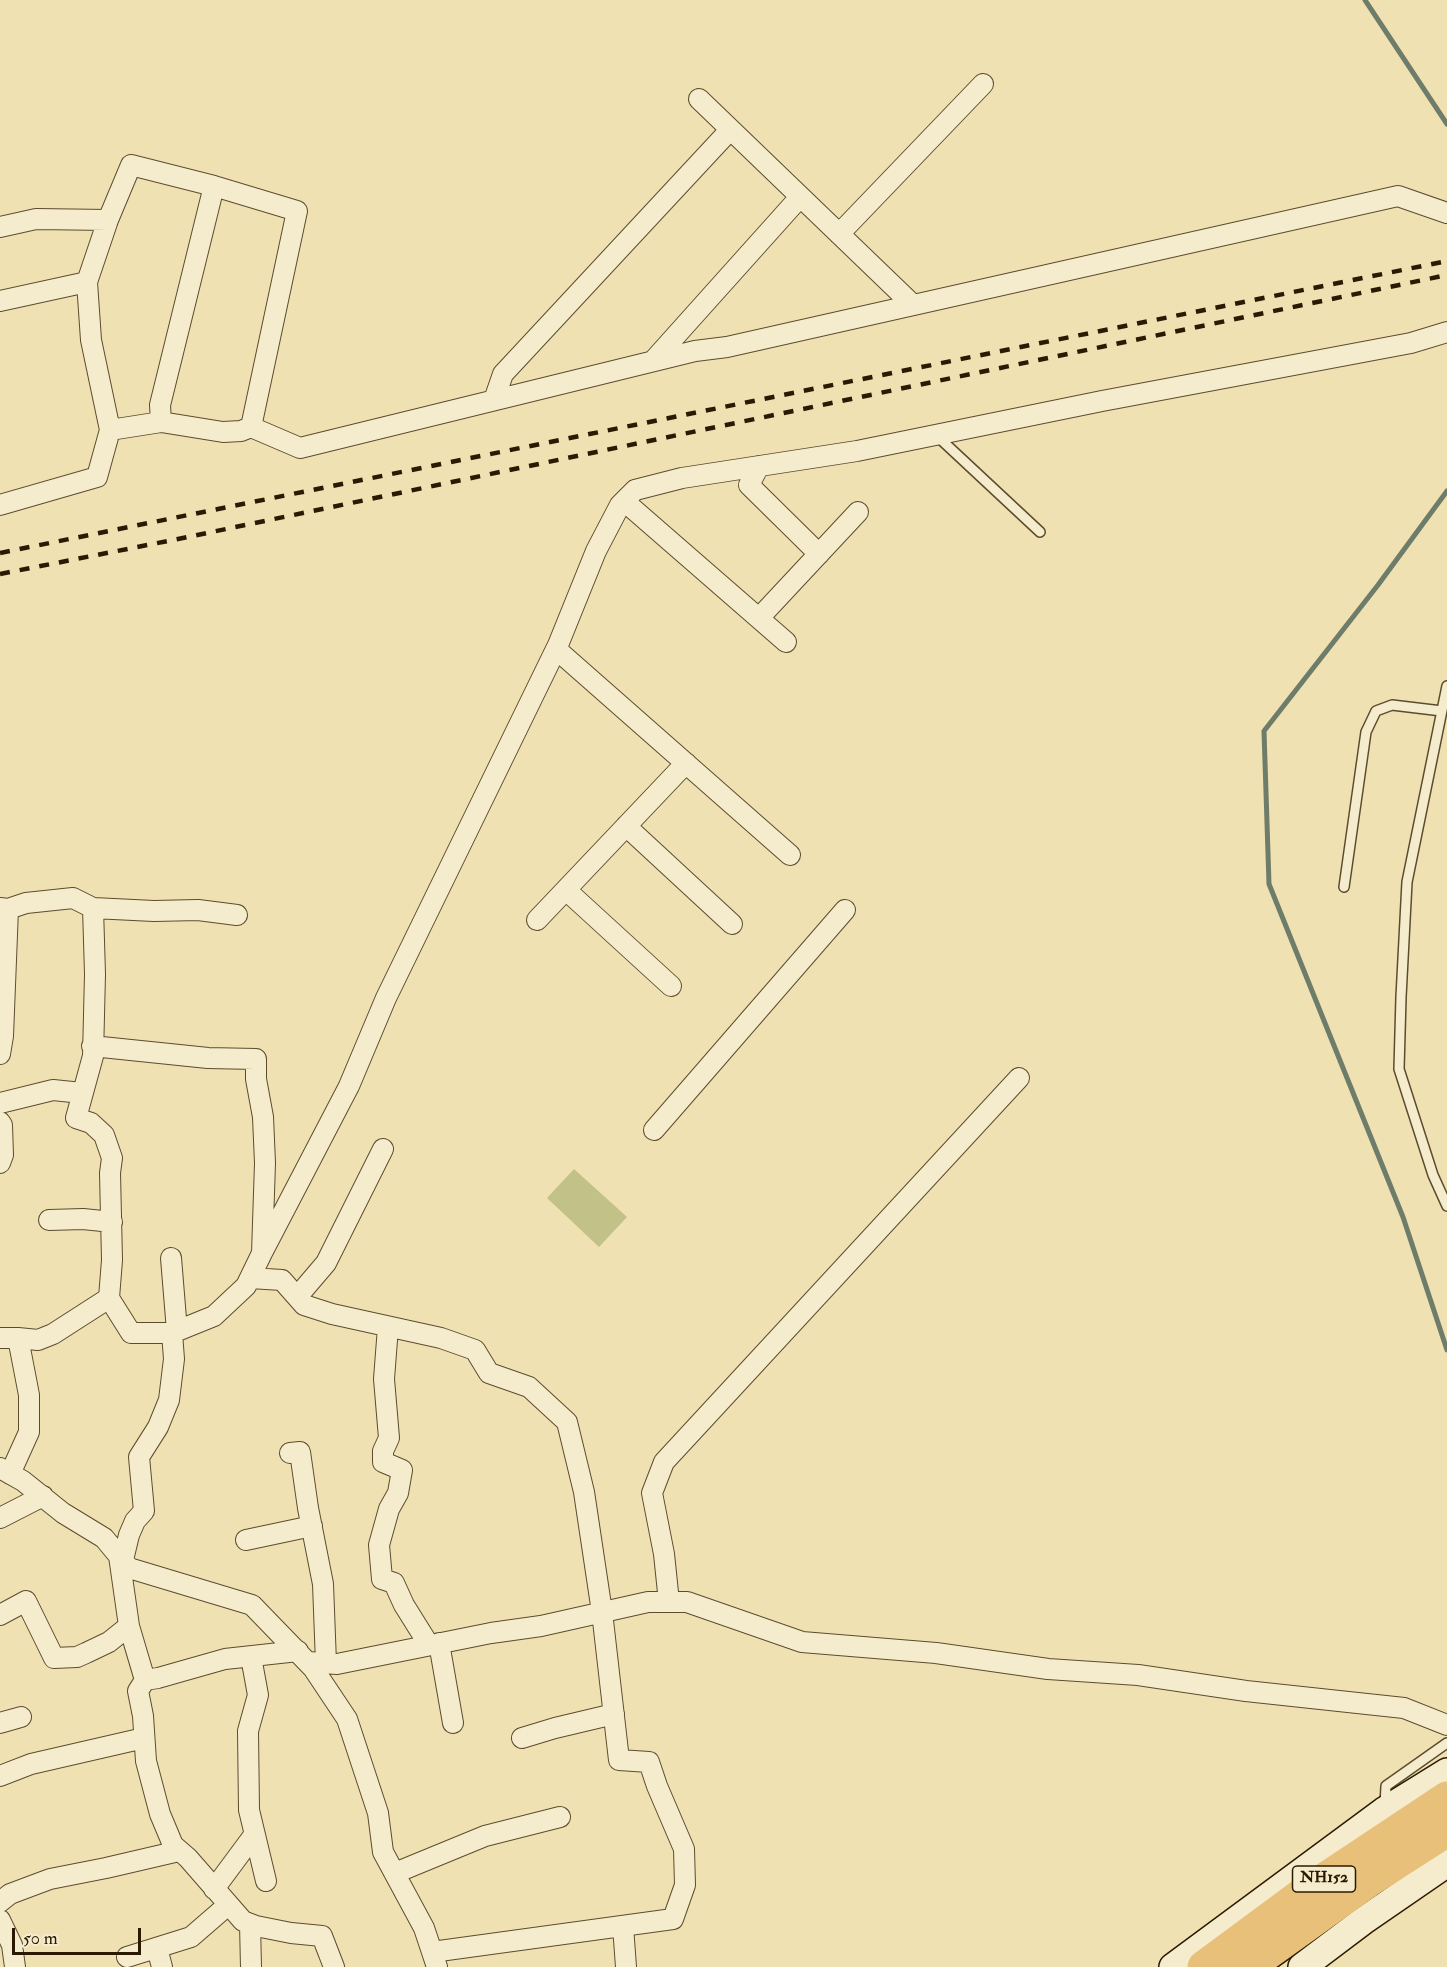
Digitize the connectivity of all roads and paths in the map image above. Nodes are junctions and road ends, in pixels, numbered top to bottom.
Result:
1 (983, 84) dead end
2 (699, 99) dead end
3 (730, 130) junction
4 (214, 186) junction
5 (800, 197) junction
6 (1447, 213) edge
7 (108, 220) junction
8 (0, 227) edge
9 (839, 234) junction
10 (87, 282) junction
11 (0, 301) edge
12 (913, 305) junction
13 (1447, 332) edge
14 (653, 361) junction
15 (494, 400) junction
16 (160, 422) junction
17 (251, 427) junction
18 (110, 430) junction
19 (936, 435) junction
20 (759, 466) junction
21 (1, 501) edge
22 (624, 501) junction
23 (858, 512) dead end
24 (1040, 532) dead end
25 (819, 554) junction
26 (759, 618) junction
27 (786, 642) dead end
28 (556, 649) junction
29 (1447, 686) edge
30 (1442, 711) junction
31 (686, 763) junction
32 (626, 826) junction
33 (790, 855) dead end
34 (1344, 887) dead end
35 (566, 890) junction
36 (4, 908) edge
37 (93, 908) junction
38 (845, 910) dead end
39 (237, 915) dead end
40 (537, 920) dead end
41 (732, 924) dead end
42 (671, 986) dead end
43 (92, 1046) junction
44 (0, 1053) edge
45 (1019, 1078) dead end
46 (82, 1093) junction
47 (0, 1103) edge
48 (0, 1122) edge
49 (654, 1130) dead end
50 (383, 1149) dead end
51 (0, 1163) edge
52 (1447, 1206) edge
53 (49, 1220) dead end
54 (112, 1222) junction
55 (262, 1253) junction
56 (171, 1258) dead end
57 (250, 1278) junction
58 (297, 1297) junction
59 (109, 1298) junction
60 (388, 1327) junction
61 (175, 1332) junction
62 (9, 1338) edge
63 (290, 1454) dead end
64 (5, 1471) edge
65 (43, 1496) junction
66 (0, 1518) edge
67 (312, 1526) junction
68 (246, 1540) dead end
69 (121, 1558) junction
70 (669, 1602) junction
71 (602, 1612) junction
72 (0, 1615) edge
73 (129, 1626) junction
74 (434, 1644) junction
75 (250, 1657) junction
76 (311, 1659) junction
77 (145, 1680) junction
78 (614, 1714) junction
79 (21, 1717) dead end
80 (0, 1723) edge
81 (453, 1723) dead end
82 (1447, 1725) edge
83 (144, 1738) junction
84 (522, 1738) dead end
85 (1447, 1743) edge
86 (1447, 1772) edge
87 (0, 1776) edge
88 (1447, 1798) edge
89 (1384, 1811) junction
90 (560, 1817) dead end
91 (1447, 1830) edge
92 (254, 1835) junction
93 (179, 1851) junction
94 (1447, 1863) edge
95 (394, 1873) junction
96 (266, 1881) dead end
97 (214, 1889) junction
98 (0, 1902) edge
99 (228, 1905) junction
100 (0, 1920) edge
101 (250, 1924) junction
102 (623, 1926) junction
103 (127, 1958) dead end
104 (159, 1958) edge
105 (434, 1959) edge
106 (15, 1967) edge
107 (251, 1967) edge
108 (334, 1967) edge
109 (626, 1967) edge
110 (1173, 1967) edge
111 (1204, 1967) edge
112 (1248, 1967) edge
113 (1302, 1967) edge

1 - 9 street
2 - 3 street
3 - 5 street
3 - 15 street
4 - 7 street
4 - 16 street
4 - 17 street
5 - 9 street
5 - 14 street
6 - 12 street
7 - 8 street
7 - 10 street
9 - 12 street
10 - 11 street
10 - 18 street
12 - 14 street
13 - 19 street
14 - 15 street
15 - 17 street
16 - 17 street
16 - 18 street
18 - 21 street
19 - 20 street
19 - 24 lane
20 - 22 street
20 - 25 street
22 - 26 street
22 - 28 street
23 - 25 street
25 - 26 street
26 - 27 street
28 - 31 street
28 - 55 street
29 - 30 lane
30 - 34 lane
30 - 52 lane
31 - 32 street
31 - 33 street
32 - 35 street
32 - 41 street
35 - 40 street
35 - 42 street
36 - 37 street
36 - 44 street
37 - 39 street
37 - 43 street
38 - 49 street
43 - 46 street
43 - 55 street
45 - 70 street
46 - 47 street
46 - 54 street
48 - 51 street
50 - 58 street
53 - 54 street
54 - 59 street
55 - 57 street
56 - 61 street
57 - 58 street
57 - 61 street
58 - 60 street
59 - 61 street
59 - 62 street
60 - 71 street
60 - 74 street
61 - 69 street
62 - 64 street
63 - 67 street
64 - 65 street
65 - 66 street
65 - 69 street
67 - 68 street
67 - 76 street
69 - 73 street
69 - 76 street
70 - 71 street
70 - 82 street
71 - 74 street
71 - 78 street
72 - 73 street
73 - 77 street
74 - 76 street
74 - 81 street
75 - 76 street
75 - 77 street
75 - 92 street
76 - 95 street
77 - 83 street
78 - 84 street
78 - 102 street
79 - 80 street
83 - 87 street
83 - 93 street
85 - 89 lane
86 - 89 street
88 - 111 highway, NH152
89 - 110 street
90 - 95 street
91 - 112 highway, NH152
92 - 96 street
92 - 97 street
93 - 97 street
93 - 98 street
94 - 113 street
95 - 105 street
97 - 99 street
99 - 101 street
99 - 104 street
100 - 106 street
101 - 107 street
101 - 108 street
102 - 105 street
102 - 109 street
103 - 104 street

